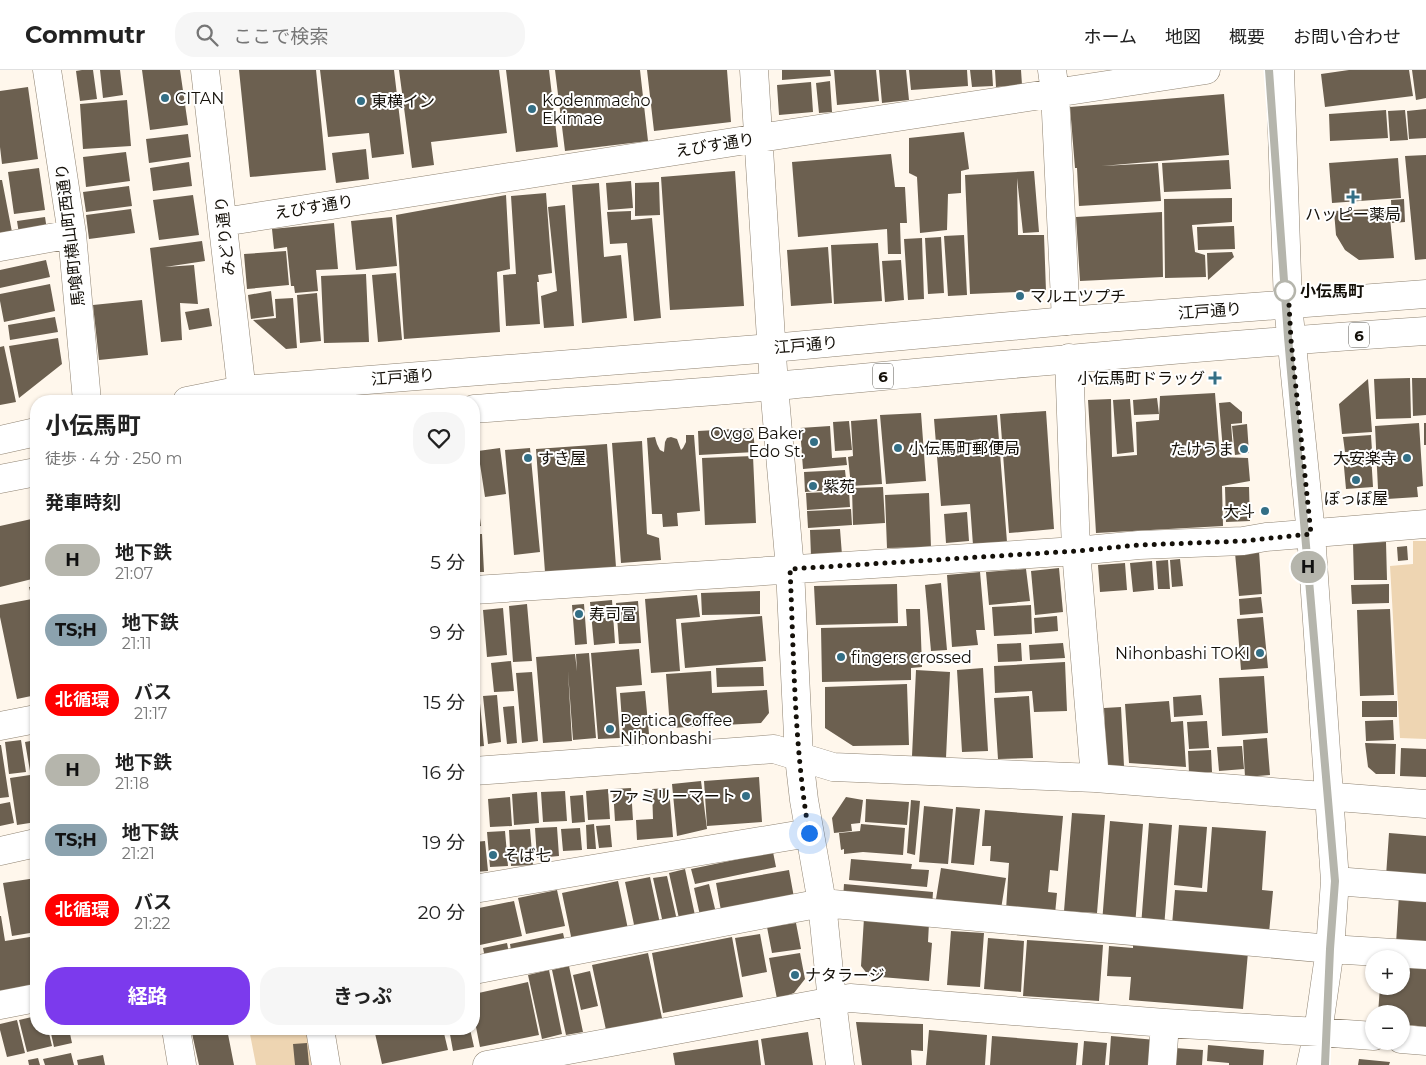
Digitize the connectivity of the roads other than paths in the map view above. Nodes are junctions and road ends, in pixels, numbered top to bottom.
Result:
1 (47, 70) edge
2 (205, 70) edge
3 (754, 70) edge
4 (1206, 70) edge
5 (1280, 70) edge
6 (1053, 81) edge
7 (759, 138) junction
8 (223, 222) junction
9 (72, 234) junction
10 (0, 246) edge
11 (1426, 294) edge
12 (1288, 305) junction
13 (1066, 321) junction
14 (1426, 330) edge
15 (1291, 340) junction
16 (772, 348) junction
17 (1070, 358) junction
18 (774, 386) junction
19 (86, 395) edge
20 (242, 395) edge
21 (253, 395) edge
22 (480, 409) edge
23 (30, 433) edge
24 (0, 440) edge
25 (30, 473) edge
26 (0, 479) edge
27 (1426, 524) edge
28 (1311, 534) junction
29 (1076, 551) junction
30 (790, 569) junction
31 (480, 590) edge
32 (30, 721) edge
33 (0, 726) edge
34 (799, 757) junction
35 (480, 771) edge
36 (1095, 778) junction
37 (1330, 796) junction
38 (1426, 804) edge
39 (809, 833) junction
40 (30, 844) edge
41 (0, 851) edge
42 (1335, 881) junction
43 (480, 888) edge
44 (1426, 888) edge
45 (822, 903) junction
46 (1330, 949) junction
47 (1426, 955) edge
48 (480, 969) edge
49 (30, 999) edge
50 (832, 1001) junction
51 (0, 1005) edge
52 (1165, 1023) junction
53 (1318, 1032) junction
54 (177, 1035) edge
55 (321, 1035) edge
56 (1365, 1035) edge
57 (1410, 1040) edge
58 (1426, 1041) edge
59 (182, 1065) edge
60 (326, 1065) edge
61 (487, 1065) edge
62 (840, 1065) edge
63 (1162, 1065) edge
64 (1311, 1065) edge

1 - 9 main road, 馬喰町横山町西通り
2 - 8 main road, みどり通り
3 - 7 main road
4 - 6 main road, えびす通り
5 - 12 main road
6 - 7 main road, えびす通り
6 - 13 main road
7 - 8 main road, えびす通り
7 - 16 main road
8 - 20 main road, みどり通り
9 - 10 main road
9 - 19 main road, 馬喰町横山町西通り
11 - 12 main road, 江戸通り / 6
12 - 13 main road, 江戸通り / 6
12 - 15 main road
13 - 16 main road, 江戸通り / 6
14 - 15 main road, 6
15 - 17 main road, 6
15 - 28 main road
16 - 18 main road
16 - 21 main road, 江戸通り / 6
17 - 18 main road, 6
17 - 29 main road
18 - 22 main road, 6
18 - 30 main road
23 - 24 main road
25 - 26 main road
27 - 28 main road
28 - 29 main road
28 - 37 main road
29 - 30 main road
29 - 36 main road
30 - 31 main road
30 - 34 main road
32 - 33 main road
34 - 35 main road
34 - 36 main road
34 - 39 main road
36 - 37 main road
37 - 38 main road
37 - 42 main road
39 - 43 main road
39 - 45 main road
40 - 41 main road
42 - 44 main road
42 - 46 main road
45 - 46 main road
45 - 48 main road
45 - 50 main road
46 - 47 main road
46 - 53 main road
49 - 51 main road
50 - 52 main road
50 - 61 main road
50 - 62 main road
52 - 53 main road
52 - 63 main road
53 - 56 main road
53 - 64 main road
54 - 59 main road
55 - 60 main road
57 - 58 main road

